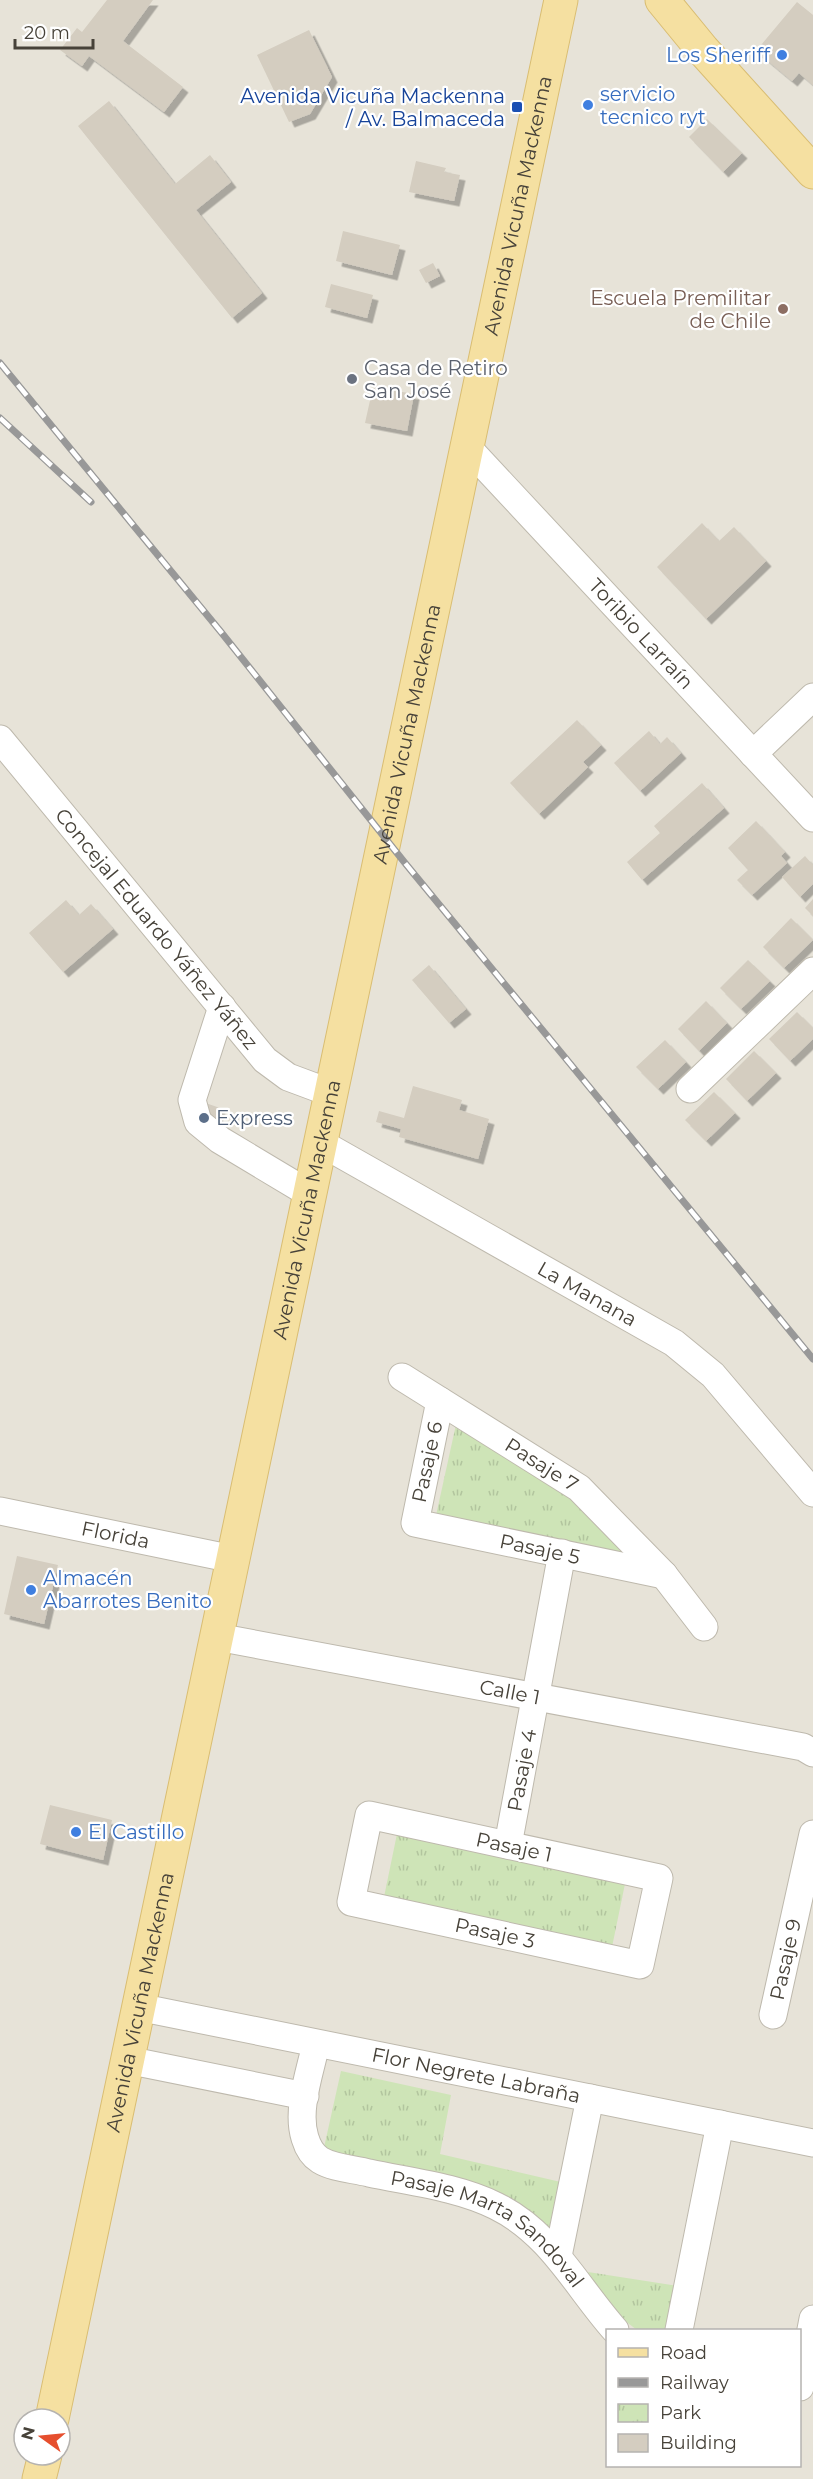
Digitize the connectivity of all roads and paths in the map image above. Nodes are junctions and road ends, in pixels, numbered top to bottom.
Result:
1 (561, 0) edge
2 (662, 0) edge
3 (813, 172) edge
4 (468, 448) junction
5 (813, 697) edge
6 (0, 739) edge
7 (753, 754) junction
8 (813, 818) edge
9 (813, 971) edge
10 (222, 1007) junction
11 (690, 1089) dead end
12 (331, 1094) junction
13 (321, 1143) junction
14 (310, 1194) junction
15 (402, 1377) dead end
16 (440, 1401) junction
17 (813, 1493) edge
18 (0, 1511) edge
19 (415, 1523) joint
20 (562, 1553) junction
21 (233, 1559) junction
22 (664, 1575) junction
23 (704, 1627) dead end
24 (217, 1637) junction
25 (536, 1697) junction
26 (808, 1750) edge
27 (813, 1834) edge
28 (507, 1845) junction
29 (351, 1902) joint
30 (640, 1965) joint
31 (138, 2007) junction
32 (773, 2015) dead end
33 (316, 2044) junction
34 (127, 2060) junction
35 (305, 2096) junction
36 (590, 2098) junction
37 (720, 2124) junction
38 (813, 2143) edge
39 (558, 2256) junction
40 (813, 2319) edge
41 (613, 2329) edge
42 (679, 2329) edge
43 (801, 2381) edge
44 (55, 2407) edge

1 - 4 main road, Avenida Vicuña Mackenna
2 - 3 main road
4 - 7 street, Toribio Larraín
4 - 12 main road, Avenida Vicuña Mackenna
5 - 7 street
6 - 10 street, Concejal Eduardo Yáñez Yáñez
7 - 8 street, Toribio Larraín
9 - 11 street
10 - 12 street, Concejal Eduardo Yáñez Yáñez
10 - 14 street
12 - 13 main road, Avenida Vicuña Mackenna
13 - 14 main road, Avenida Vicuña Mackenna
13 - 17 street, La Manana
14 - 21 main road, Avenida Vicuña Mackenna
15 - 16 street, Pasaje 7
16 - 19 street, Pasaje 6
16 - 22 street, Pasaje 7
18 - 21 street, Florida
19 - 20 street, Pasaje 5
20 - 22 street, Pasaje 5
20 - 25 street, Pasaje 4
21 - 24 main road, Avenida Vicuña Mackenna
22 - 23 street, Pasaje 7
24 - 25 street, Calle 1
24 - 31 main road, Avenida Vicuña Mackenna
25 - 26 street, Calle 1
25 - 28 street, Pasaje 4
27 - 32 street, Pasaje 9
28 - 29 street, Pasaje 1
28 - 30 street, Pasaje 1
29 - 30 street, Pasaje 3
31 - 33 street, Flor Negrete Labraña
31 - 34 main road, Avenida Vicuña Mackenna
33 - 35 street
33 - 36 street, Flor Negrete Labraña
34 - 35 street
34 - 44 main road, Avenida Vicuña Mackenna
35 - 39 street, Pasaje Marta Sandoval
36 - 37 street, Flor Negrete Labraña
36 - 39 street
37 - 38 street, Flor Negrete Labraña
37 - 42 street
39 - 41 street, Pasaje Marta Sandoval
40 - 43 street

